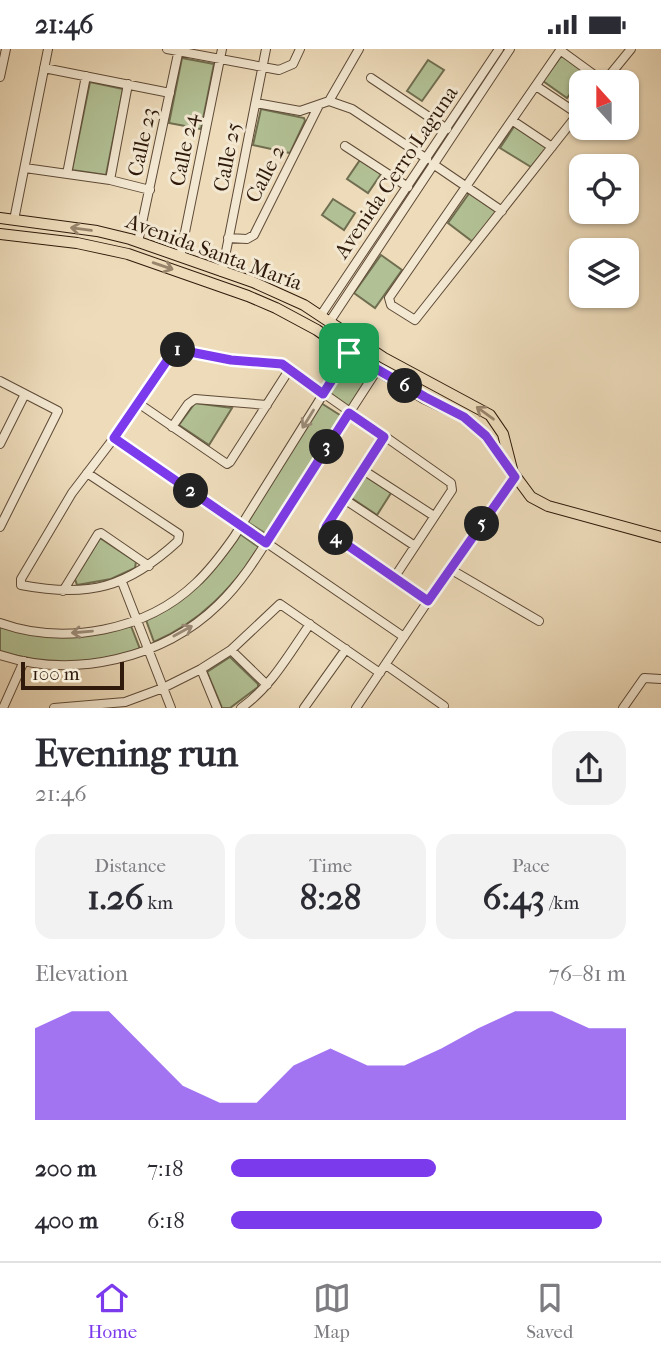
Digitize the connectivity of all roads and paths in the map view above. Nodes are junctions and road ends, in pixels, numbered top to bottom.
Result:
1 (6, 49) edge
2 (48, 49) edge
3 (167, 49) edge
4 (222, 49) edge
5 (267, 49) edge
6 (300, 49) edge
7 (359, 49) edge
8 (499, 49) edge
9 (510, 49) edge
10 (631, 49) edge
11 (179, 50) edge
12 (560, 50) edge
13 (220, 60) junction
14 (44, 68) junction
15 (262, 68) junction
16 (588, 70) edge
17 (614, 70) edge
18 (86, 76) junction
19 (0, 77) edge
20 (371, 78) dead end
21 (128, 85) junction
22 (536, 86) junction
23 (170, 93) junction
24 (329, 101) junction
25 (256, 103) junction
26 (319, 105) junction
27 (569, 106) edge
28 (513, 121) junction
29 (569, 126) edge
30 (447, 129) junction
31 (345, 146) dead end
32 (552, 147) junction
33 (430, 162) junction
34 (25, 169) junction
35 (67, 174) junction
36 (110, 180) junction
37 (408, 187) junction
38 (467, 187) junction
39 (150, 190) junction
40 (502, 211) junction
41 (0, 218) edge
42 (14, 220) junction
43 (0, 234) edge
44 (228, 238) junction
45 (138, 242) junction
46 (180, 257) junction
47 (222, 272) junction
48 (326, 318) junction
49 (357, 340) junction
50 (349, 353) junction
51 (289, 370) junction
52 (377, 370) junction
53 (0, 381) edge
54 (25, 394) junction
55 (323, 394) junction
56 (138, 403) junction
57 (267, 405) junction
58 (349, 413) junction
59 (0, 422) edge
60 (9, 426) junction
61 (172, 426) junction
62 (384, 437) junction
63 (114, 438) junction
64 (0, 444) edge
65 (363, 470) junction
66 (87, 473) junction
67 (514, 475) junction
68 (344, 499) junction
69 (434, 516) junction
70 (241, 525) junction
71 (0, 527) edge
72 (661, 537) edge
73 (266, 543) junction
74 (415, 545) junction
75 (149, 566) junction
76 (450, 569) junction
77 (394, 577) junction
78 (122, 582) junction
79 (63, 591) junction
80 (428, 601) junction
81 (136, 619) junction
82 (539, 621) dead end
83 (0, 623) edge
84 (310, 624) junction
85 (404, 637) junction
86 (148, 649) junction
87 (346, 649) junction
88 (231, 650) junction
89 (0, 655) edge
90 (24, 661) junction
91 (201, 669) junction
92 (383, 669) junction
93 (661, 679) edge
94 (267, 685) junction
95 (163, 688) junction
96 (127, 705) edge
97 (444, 706) edge
98 (1, 708) edge
99 (54, 708) edge
100 (171, 708) edge
101 (217, 708) edge
102 (241, 708) edge
103 (304, 708) edge
104 (356, 708) edge
105 (623, 708) edge

1 - 19 street
2 - 14 street
3 - 11 street
4 - 13 street, Calle 24
5 - 15 street, Calle 25
6 - 15 street
7 - 24 street
8 - 30 street, Avenida Cerro Laguna
9 - 33 street
10 - 17 street
11 - 13 street
11 - 23 street, Calle 23
12 - 16 street
12 - 22 street
13 - 15 street
13 - 46 street, Calle 24
14 - 18 street
14 - 34 street
15 - 25 street, Calle 25
18 - 21 street
18 - 35 street
20 - 30 street
21 - 23 street
21 - 36 street
22 - 27 street
22 - 28 street
23 - 39 street, Calle 23
24 - 26 street
24 - 33 street
25 - 26 street
25 - 44 street, Calle 25
26 - 44 street, Calle 2
28 - 32 street
28 - 38 street
29 - 32 street
30 - 33 street, Avenida Cerro Laguna
31 - 37 street
32 - 40 street
33 - 37 street, Avenida Cerro Laguna
33 - 38 street
33 - 48 street
34 - 35 street
34 - 42 street
35 - 36 street
36 - 39 street
37 - 48 street, Avenida Cerro Laguna
38 - 40 street
38 - 40 street
39 - 45 street, Calle 23
41 - 42 main road, Avenida Santa María
45 -> 42 main road, Avenida Santa María
43 -> 50 main road, Avenida Santa María
44 - 47 street, Calle 25
45 - 46 main road, Avenida Santa María
46 - 47 main road, Avenida Santa María
47 - 48 main road, Avenida Santa María
48 - 49 main road, Avenida Santa María
49 - 50 street
67 -> 49 main road, Avenida Santa María
50 - 52 main road, Avenida Santa María
50 - 55 street
51 - 55 street
51 - 56 street
51 - 57 street
52 - 58 street
52 - 67 main road, Avenida Santa María
53 - 54 street
54 - 60 street
54 - 71 street
55 - 58 street
55 -> 70 street
56 - 61 street
56 - 63 street
57 - 61 street
57 - 61 street
58 - 62 street
58 - 73 street
59 - 60 street
60 - 64 street
62 - 65 street
62 - 69 street
63 - 66 street
63 - 70 street
65 - 68 street
65 - 69 street
66 - 75 street
66 - 79 street
67 - 72 main road, Avenida Santa María
67 - 76 street
68 - 74 street
68 - 77 street
69 - 74 street
70 - 73 street
70 - 81 street
73 - 85 street
86 -> 73 street
74 - 77 street
75 - 78 street
75 - 79 street
76 - 80 street
76 - 82 street
77 - 80 street
78 - 79 street
78 - 81 street
80 - 85 street
81 -> 83 street
81 - 86 street
84 - 87 street
84 - 88 street
84 - 94 street
85 - 92 street
86 - 90 street
86 - 95 street
87 - 92 street
87 - 103 street
88 - 91 street
88 - 94 street
89 - 90 street
90 - 98 street
91 - 95 street
91 - 101 street
92 - 97 street
92 - 104 street
93 - 105 street
94 - 102 street
95 - 96 street
95 - 100 street
96 - 99 street

